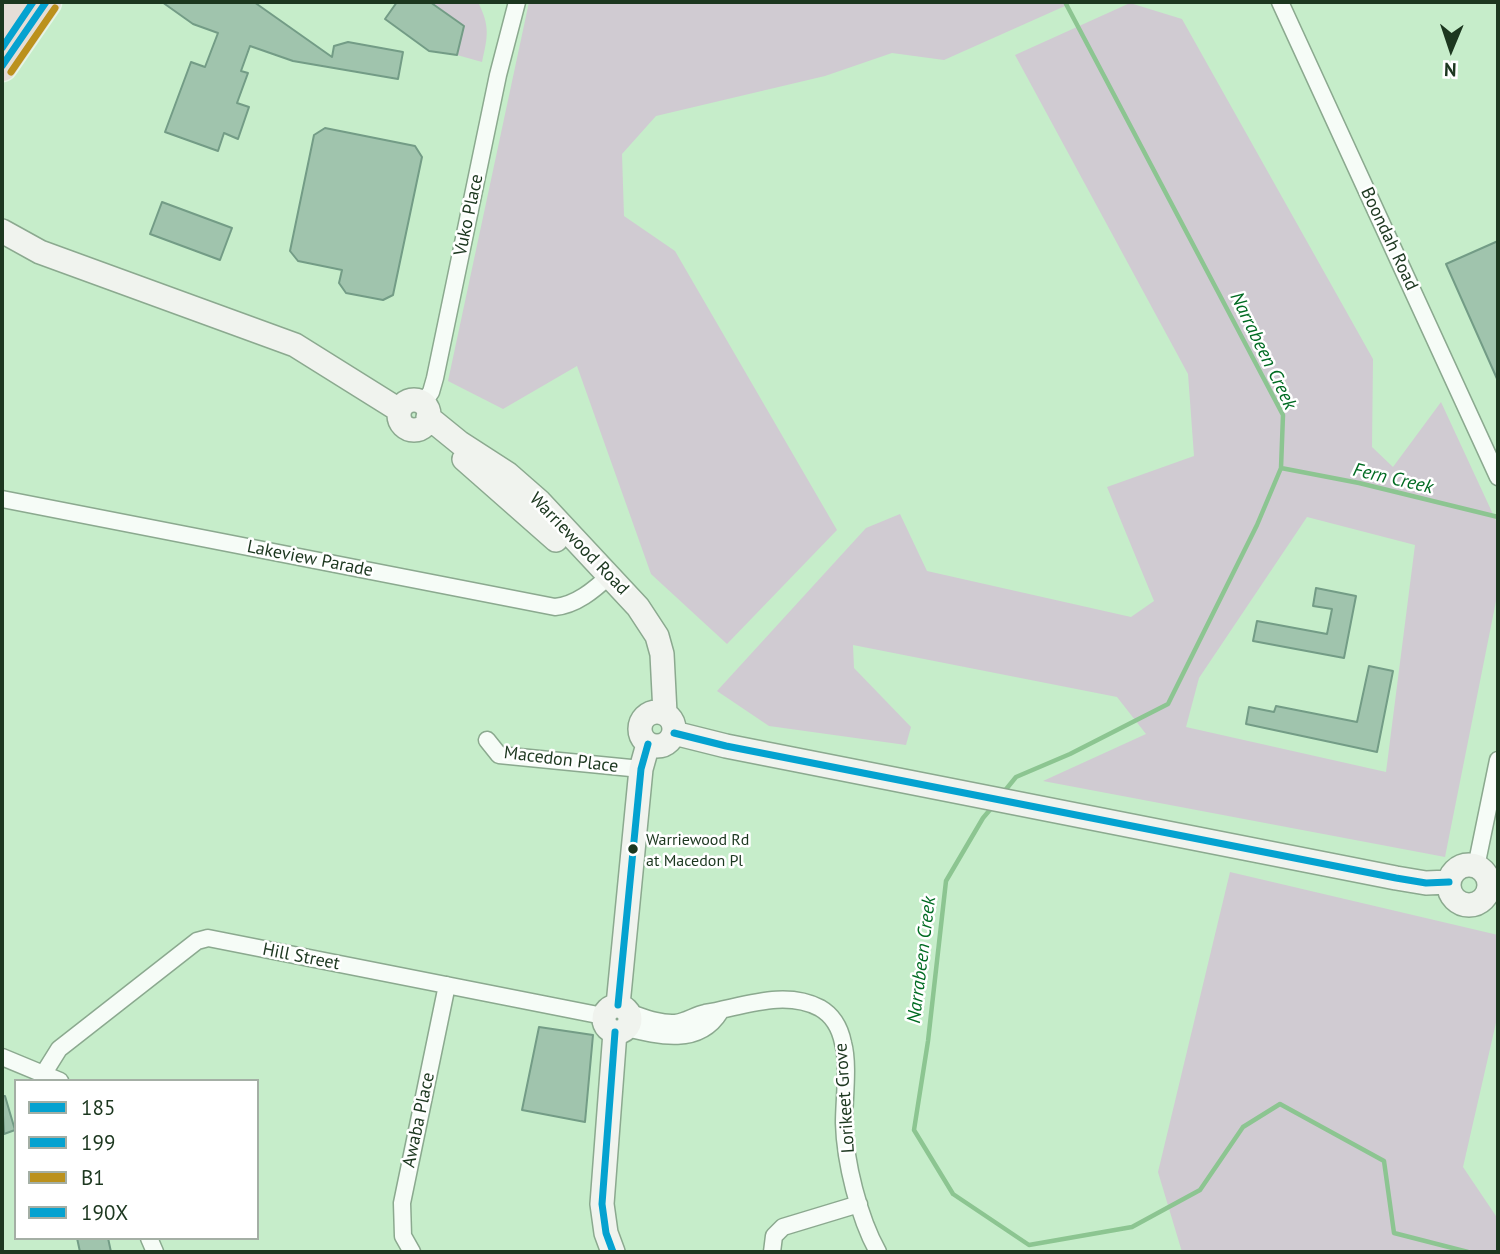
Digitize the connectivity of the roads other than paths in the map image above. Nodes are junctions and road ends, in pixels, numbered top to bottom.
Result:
1 (16, 2) edge
2 (46, 2) edge
3 (501, 2) edge
4 (517, 2) edge
5 (1280, 2) edge
6 (2, 22) edge
7 (510, 24) junction
8 (2, 66) edge
9 (2, 231) edge
10 (2, 245) edge
11 (40, 252) junction
12 (425, 416) junction
13 (1498, 477) edge
14 (2, 499) edge
15 (604, 581) junction
16 (663, 720) junction
17 (487, 740) dead end
18 (1498, 760) edge
19 (641, 769) junction
20 (1476, 867) junction
21 (1449, 882) junction
22 (1493, 893) edge
23 (447, 985) junction
24 (618, 1019) junction
25 (2, 1057) edge
26 (44, 1073) junction
27 (56, 1079) edge
28 (859, 1204) junction
29 (412, 1252) edge
30 (613, 1252) edge
31 (772, 1252) edge
32 (878, 1252) edge

1 - 6 highway
2 - 8 highway
3 - 7 street
4 - 7 street, Vuko Place
5 - 13 street, Boondah Road
7 - 12 street, Vuko Place
9 - 11 street
10 - 11 street
11 - 12 street, Warriewood Road
12 - 15 street, Warriewood Road
14 - 15 street, Lakeview Parade
15 - 16 street, Warriewood Road
16 - 19 street
16 - 21 street
17 - 19 street, Macedon Place
18 - 20 street
19 - 24 street
20 - 21 street
20 - 22 street
21 - 22 street
23 - 24 street, Hill Street
23 - 26 street, Hill Street
23 - 29 street, Awaba Place
24 - 28 street, Lorikeet Grove
24 - 30 street
25 - 26 street
26 - 27 street
28 - 31 street
28 - 32 street, Lorikeet Grove

